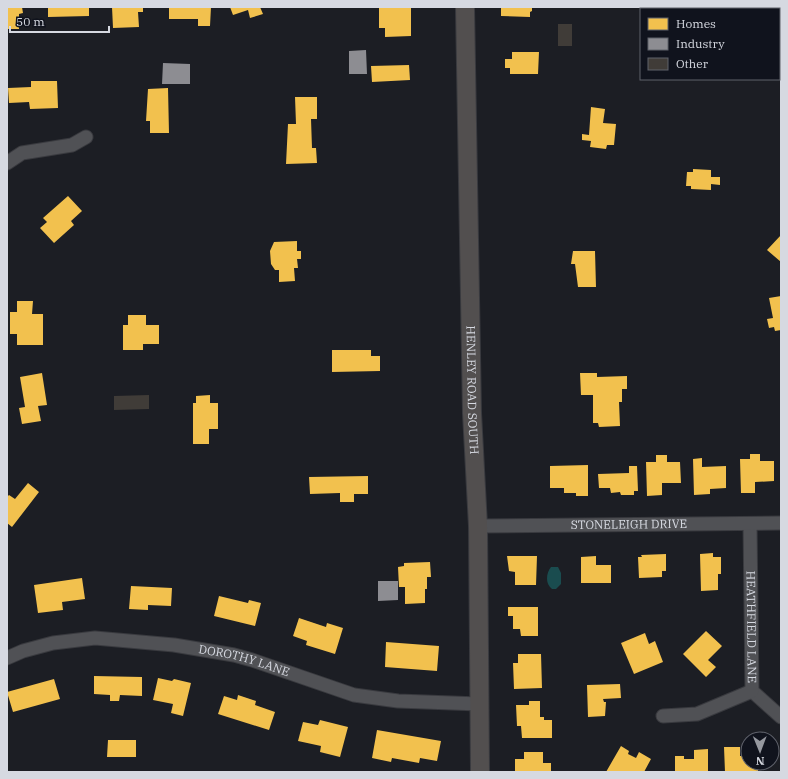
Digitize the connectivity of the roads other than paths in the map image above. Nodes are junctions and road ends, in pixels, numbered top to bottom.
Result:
1 (465, 7) edge
2 (86, 137) dead end
3 (7, 163) edge
4 (781, 523) edge
5 (750, 524) junction
6 (478, 526) junction
7 (7, 658) edge
8 (752, 691) junction
9 (479, 704) junction
10 (663, 716) dead end
11 (781, 718) edge
12 (480, 772) edge

1 - 6 street, HENLEY ROAD SOUTH
2 - 3 street
4 - 5 street, STONELEIGH DRIVE
5 - 6 street, STONELEIGH DRIVE
5 - 8 street, HEATHFIELD LANE
6 - 9 street, HENLEY ROAD SOUTH
7 - 9 street, DOROTHY LANE
8 - 10 street
8 - 11 street, HEATHFIELD LANE
9 - 12 street, HENLEY ROAD SOUTH

